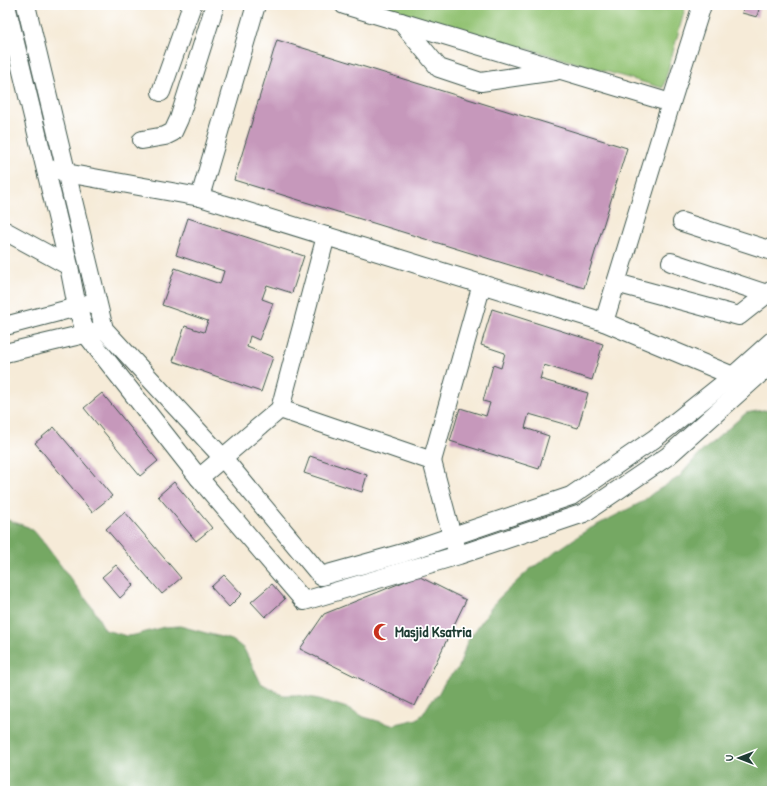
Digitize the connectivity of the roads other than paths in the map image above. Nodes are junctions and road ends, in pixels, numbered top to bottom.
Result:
1 (6, 5) edge
2 (26, 5) edge
3 (192, 5) edge
4 (215, 5) edge
5 (256, 5) edge
6 (344, 5) edge
7 (702, 5) edge
8 (401, 22) junction
9 (560, 70) junction
10 (161, 92) dead end
11 (671, 103) junction
12 (142, 140) dead end
13 (45, 164) junction
14 (66, 173) junction
15 (200, 197) junction
16 (682, 222) dead end
17 (5, 231) edge
18 (326, 236) junction
19 (772, 251) edge
20 (671, 262) dead end
21 (70, 266) junction
22 (616, 283) junction
23 (482, 284) junction
24 (770, 292) edge
25 (96, 301) junction
26 (77, 307) junction
27 (604, 322) junction
28 (5, 326) edge
29 (104, 329) junction
30 (86, 334) junction
31 (772, 341) edge
32 (5, 353) edge
33 (772, 363) edge
34 (740, 381) junction
35 (280, 409) junction
36 (223, 458) junction
37 (432, 461) junction
38 (609, 470) junction
39 (199, 478) junction
40 (622, 488) junction
41 (452, 536) junction
42 (459, 555) junction
43 (321, 576) junction
44 (304, 601) junction

1 - 13 lane
2 - 14 lane
3 - 10 lane
4 - 12 lane
5 - 15 lane
6 - 8 lane
7 - 11 lane
8 - 9 lane
8 - 9 lane
9 - 11 lane
11 - 22 lane
13 - 14 lane
13 - 21 lane
14 - 15 lane
14 - 25 lane
15 - 18 lane
16 - 19 lane
17 - 21 lane
18 - 23 lane
18 - 35 lane
20 - 24 lane
21 - 26 lane
22 - 24 lane
22 - 27 lane
23 - 27 lane
23 - 37 lane
25 - 26 lane
25 - 29 lane
26 - 28 lane
26 - 30 lane
27 - 34 lane
29 - 30 lane
29 - 36 lane
30 - 32 lane
30 - 39 lane
31 - 34 lane
33 - 34 lane
34 - 38 lane
34 - 40 lane
35 - 36 lane
35 - 37 lane
36 - 39 lane
36 - 43 lane
37 - 41 lane
38 - 40 lane
38 - 41 lane
39 - 44 lane
40 - 42 lane
41 - 42 lane
41 - 43 lane
42 - 44 lane
43 - 44 lane

